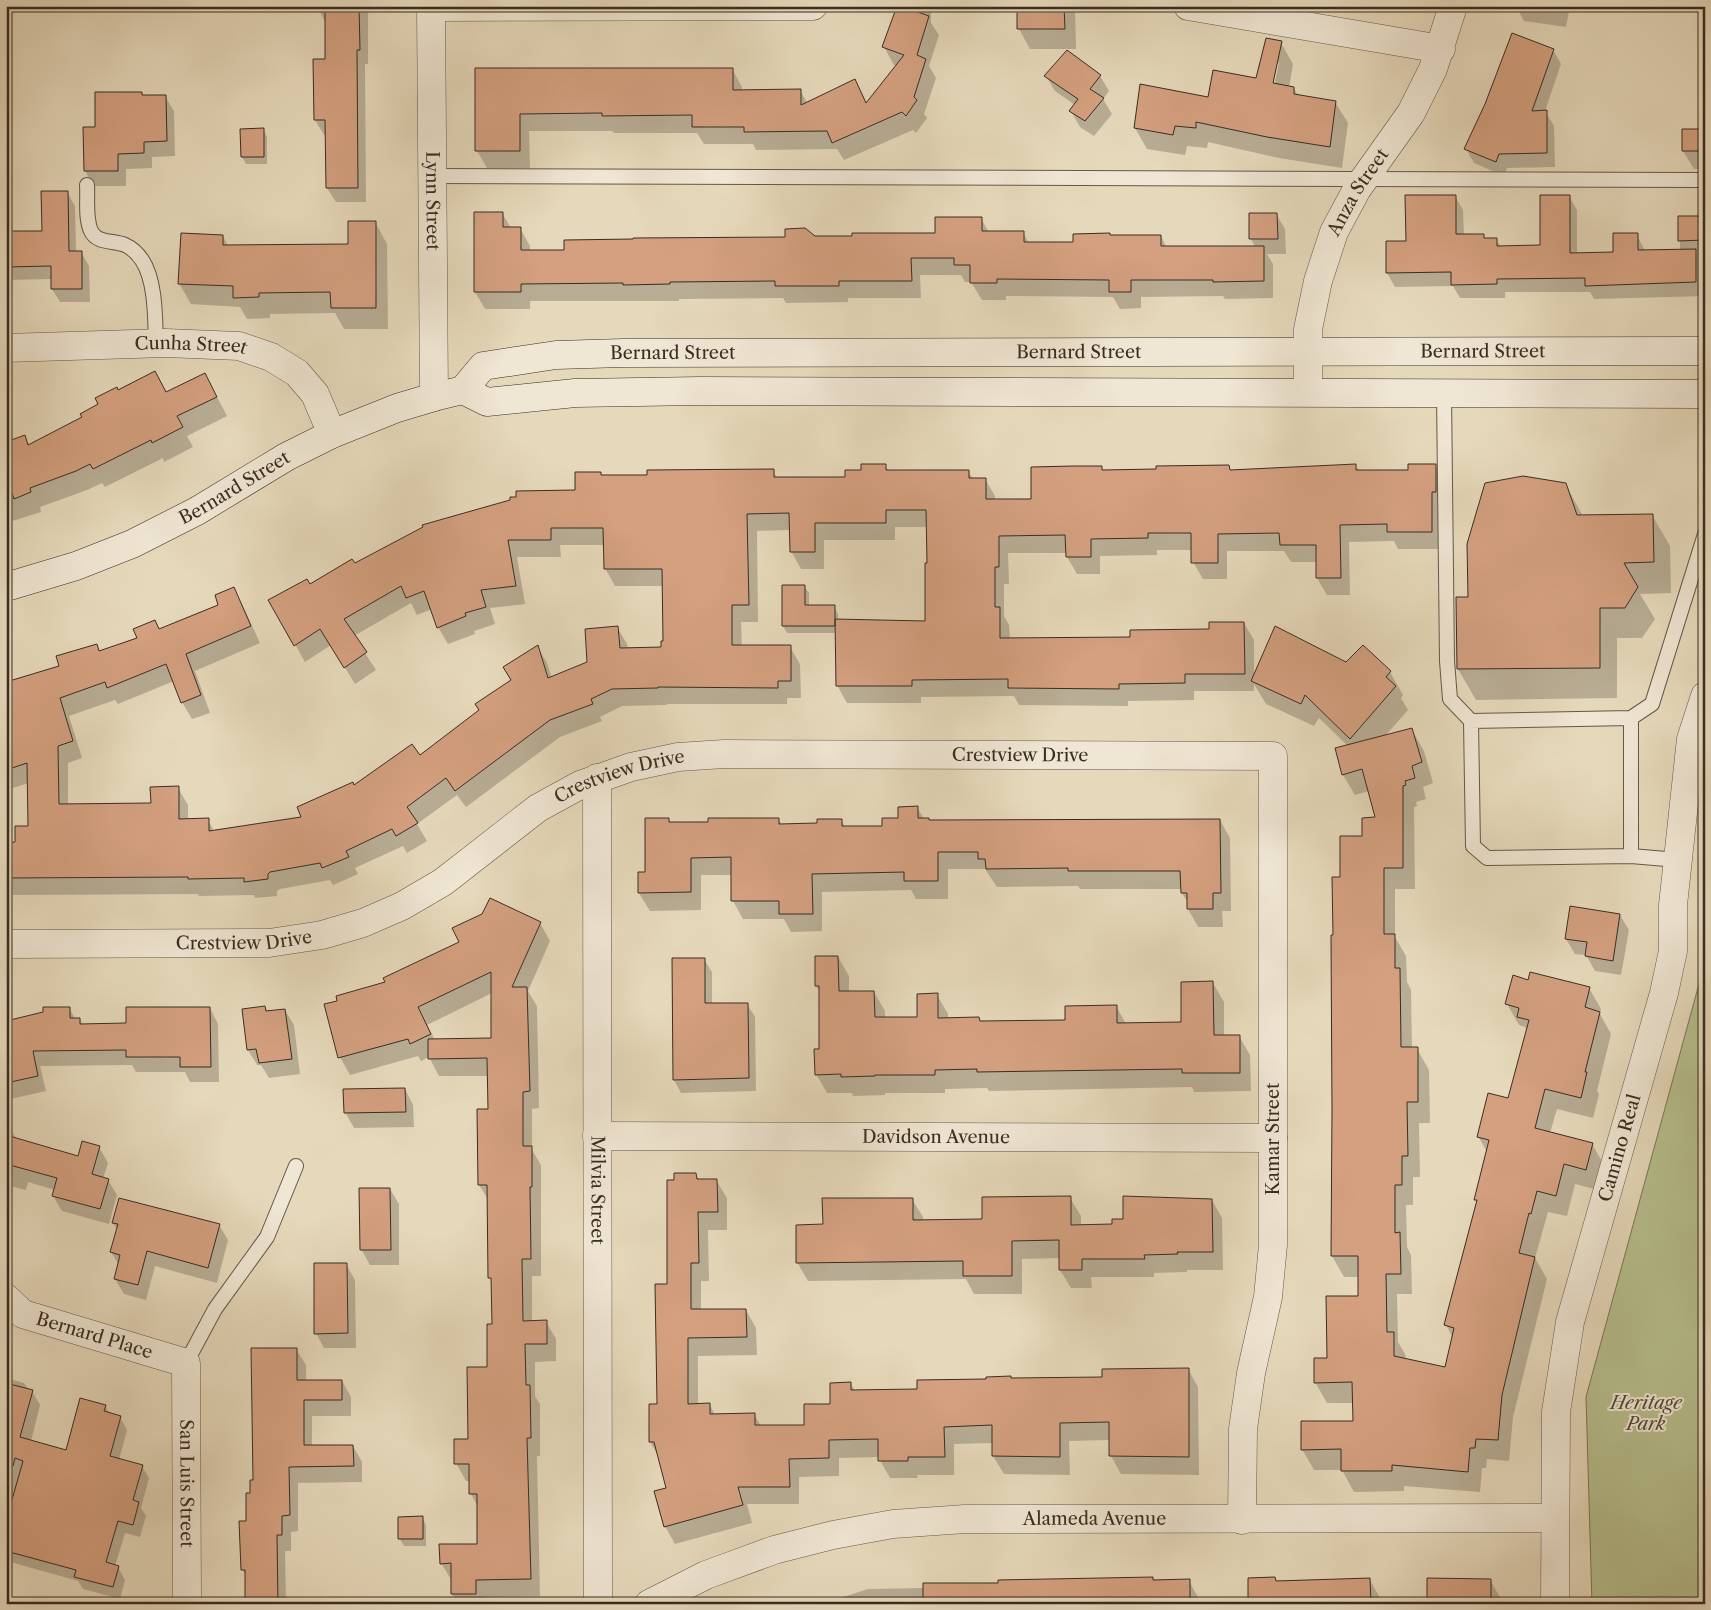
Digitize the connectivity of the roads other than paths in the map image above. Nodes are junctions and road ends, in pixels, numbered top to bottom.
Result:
1 (1188, 6) edge
2 (1453, 6) edge
3 (431, 7) edge
4 (813, 7) edge
5 (1440, 49) junction
6 (432, 176) junction
7 (1363, 180) junction
8 (1705, 180) edge
9 (87, 185) dead end
10 (156, 343) junction
11 (6, 348) edge
12 (1307, 351) junction
13 (1705, 352) edge
14 (463, 390) junction
15 (1308, 392) junction
16 (1444, 393) junction
17 (1705, 394) edge
18 (434, 397) junction
19 (332, 434) junction
20 (1705, 534) edge
21 (6, 588) edge
22 (1705, 696) edge
23 (1631, 718) junction
24 (1470, 721) junction
25 (1273, 756) joint
26 (597, 778) junction
27 (1631, 856) junction
28 (1678, 860) junction
29 (6, 944) edge
30 (597, 1136) junction
31 (1273, 1138) junction
32 (296, 1166) dead end
33 (6, 1298) edge
34 (186, 1362) junction
35 (1555, 1518) junction
36 (1242, 1520) junction
37 (187, 1604) edge
38 (598, 1604) edge
39 (649, 1604) edge
40 (1555, 1604) edge

1 - 5 street
2 - 5 street, Anza Street
3 - 4 street
3 - 6 street, Lynn Street
5 - 7 street, Anza Street
6 - 7 lane
6 - 18 street, Lynn Street
7 - 8 lane
7 - 12 street, Anza Street
9 - 10 lane
10 - 11 street, Cunha Street
10 - 19 street, Cunha Street
12 - 13 street, Bernard Street
12 - 14 street, Bernard Street
12 - 15 street, Anza Street
14 - 15 street
14 - 18 street, Bernard Street
15 - 16 street
16 - 17 street
16 - 24 lane
18 - 19 street, Bernard Street
19 - 21 street, Bernard Street
20 - 23 lane
22 - 28 street, Camino Real
23 - 24 lane
23 - 27 lane
24 - 27 lane
25 - 26 street, Crestview Drive
25 - 31 street, Kamar Street
26 - 29 street, Crestview Drive
26 - 30 street, Milvia Street
27 - 28 lane
28 - 35 street, Camino Real
30 - 31 street, Davidson Avenue
30 - 38 street, Milvia Street
31 - 36 street, Kamar Street
32 - 34 lane
33 - 34 street, Bernard Place
34 - 37 street, San Luis Street
35 - 36 street, Alameda Avenue
35 - 40 street, Camino Real
36 - 39 street, Alameda Avenue

